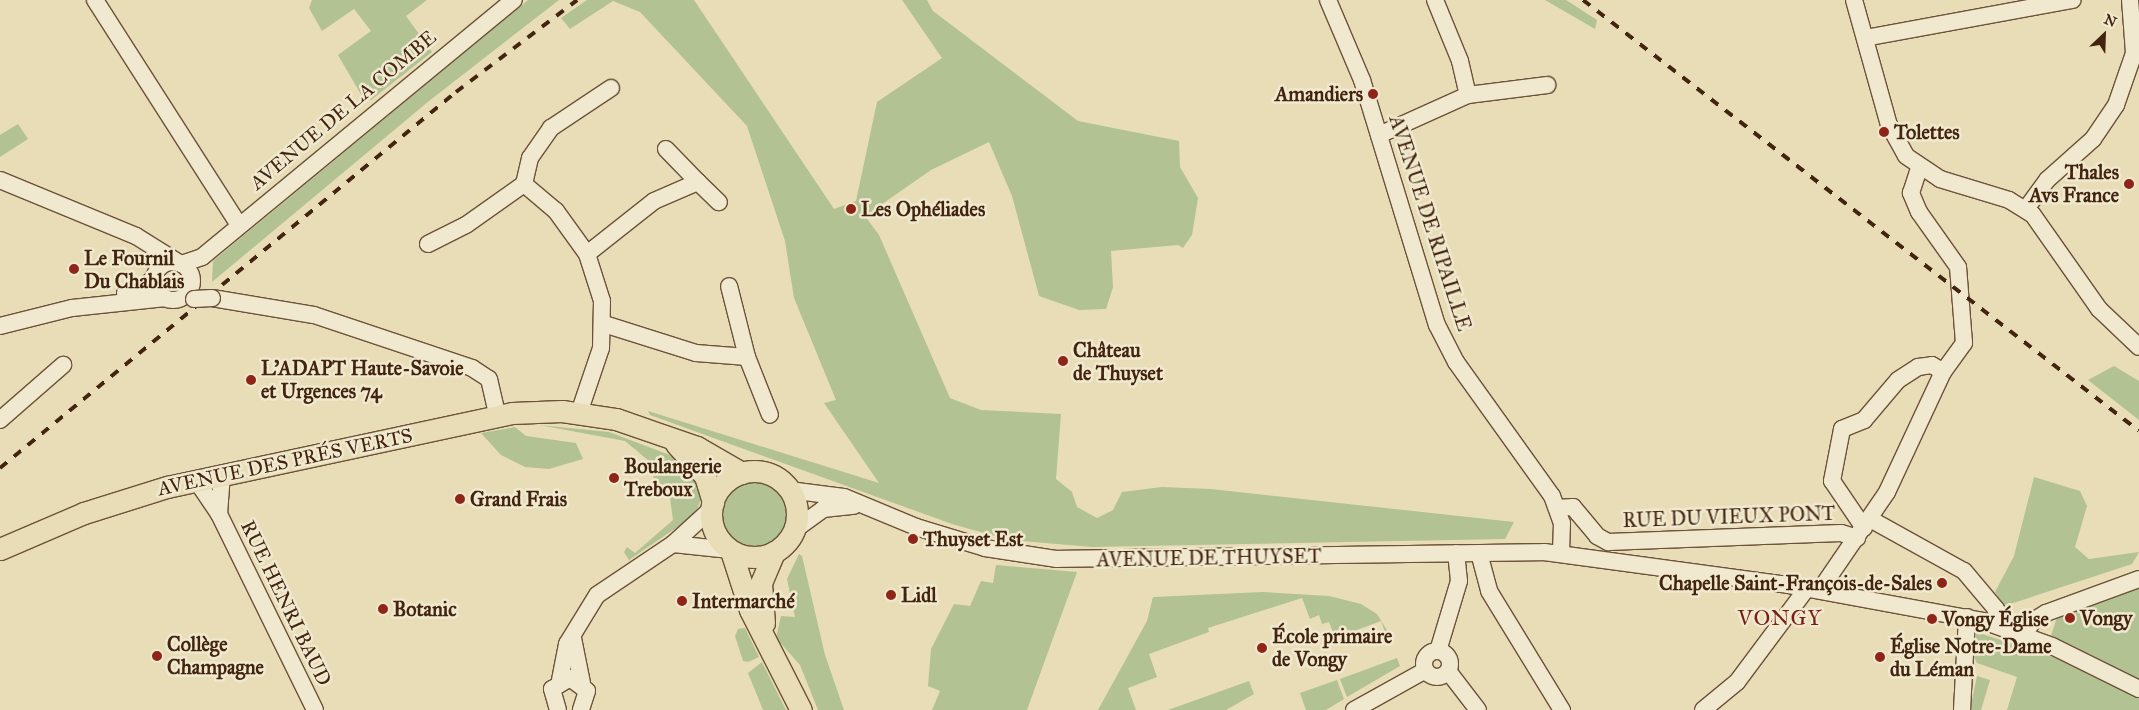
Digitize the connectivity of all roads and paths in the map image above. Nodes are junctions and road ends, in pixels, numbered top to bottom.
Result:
1 (96, 0) edge
2 (514, 0) edge
3 (1328, 0) edge
4 (1435, 0) edge
5 (1854, 0) edge
6 (2073, 0) edge
7 (2130, 0) edge
8 (1865, 38) junction
9 (1547, 85) dead end
10 (611, 88) dead end
11 (1468, 96) junction
12 (1379, 135) junction
13 (666, 149) dead end
14 (1919, 168) junction
15 (0, 180) edge
16 (698, 182) junction
17 (524, 184) junction
18 (718, 202) dead end
19 (2026, 210) junction
20 (239, 225) junction
21 (428, 244) dead end
22 (157, 248) junction
23 (587, 254) junction
24 (156, 274) junction
25 (729, 286) dead end
26 (192, 287) junction
27 (0, 320) edge
28 (604, 324) junction
29 (0, 326) edge
30 (2139, 347) edge
31 (747, 357) junction
32 (63, 365) dead end
33 (1943, 372) junction
34 (579, 412) junction
35 (497, 415) junction
36 (770, 415) dead end
37 (0, 420) edge
38 (672, 440) junction
39 (742, 473) junction
40 (222, 474) junction
41 (196, 480) junction
42 (789, 490) junction
43 (712, 506) junction
44 (864, 508) junction
45 (1557, 508) junction
46 (219, 514) junction
47 (1864, 528) junction
48 (793, 531) junction
49 (673, 544) junction
50 (0, 549) edge
51 (731, 550) junction
52 (774, 552) junction
53 (1456, 553) junction
54 (1479, 553) junction
55 (1561, 553) junction
56 (2139, 579) edge
57 (1813, 589) junction
58 (1968, 617) junction
59 (1998, 626) junction
60 (574, 631) junction
61 (2024, 635) junction
62 (769, 646) junction
63 (1438, 651) junction
64 (1426, 670) junction
65 (1448, 671) junction
66 (560, 680) junction
67 (582, 683) junction
68 (2139, 689) edge
69 (550, 706) edge
70 (315, 710) edge
71 (581, 710) edge
72 (801, 710) edge
73 (1354, 710) edge
74 (1478, 710) edge
75 (1562, 710) edge
76 (1702, 710) edge
77 (1962, 710) edge

1 - 20 street
2 - 20 street, AVENUE DE LA COMBE
3 - 12 street, AVENUE DE RIPAILLE
4 - 11 street
5 - 8 street
6 - 8 street
7 - 19 street
8 - 14 street
9 - 11 street
10 - 17 street
11 - 12 street
12 - 45 street, AVENUE DE RIPAILLE
13 - 16 street
14 - 19 street
14 - 33 street
15 - 22 street
16 - 18 street
16 - 23 street
17 - 21 street
17 - 23 street
19 - 30 street
20 - 26 street, AVENUE DE LA COMBE
22 - 24 street
22 - 26 street
23 - 28 street
24 - 26 street
24 - 26 street
24 - 27 street
25 - 31 street
26 - 29 street
26 - 35 street
28 - 31 street
28 - 34 street
31 - 36 street
32 - 37 street
33 - 47 street
33 - 47 street
34 - 35 main road, AVENUE DES PRÉS VERTS
34 - 38 main road
35 - 40 main road, AVENUE DES PRÉS VERTS
38 - 39 main road
38 - 43 main road
39 - 42 main road
39 - 43 main road
40 - 41 main road, AVENUE DES PRÉS VERTS
40 - 46 street, RUE HENRI BAUD
41 - 46 street, RUE HENRI BAUD
41 - 50 main road, AVENUE DES PRÉS VERTS
42 - 44 street, AVENUE DE THUYSET
42 - 48 main road
43 - 49 street
43 - 51 main road
44 - 48 street, AVENUE DE THUYSET
44 - 53 street, AVENUE DE THUYSET
45 - 47 street, RUE DU VIEUX PONT
45 - 55 street, AVENUE DE RIPAILLE
46 - 70 street, RUE HENRI BAUD
47 - 57 street
47 - 59 street, RUE DU VIEUX PONT
48 - 52 main road
49 - 51 street
49 - 60 street
51 - 52 main road
51 - 62 main road
52 - 62 main road
53 - 54 street, AVENUE DE THUYSET
53 - 63 street
54 - 55 street, AVENUE DE THUYSET
54 - 75 street
55 - 57 street, AVENUE DE THUYSET
56 - 61 street
57 - 58 street, AVENUE DE THUYSET
57 - 76 street
58 - 59 street, AVENUE DE THUYSET
58 - 77 street
59 - 61 street, AVENUE DE THUYSET
60 - 66 street
60 - 67 street
61 - 68 street, AVENUE DE THUYSET
62 - 72 main road
63 - 64 street
63 - 65 street
64 - 65 street
64 - 73 street
65 - 74 street
66 - 67 street
66 - 69 street
67 - 71 street

